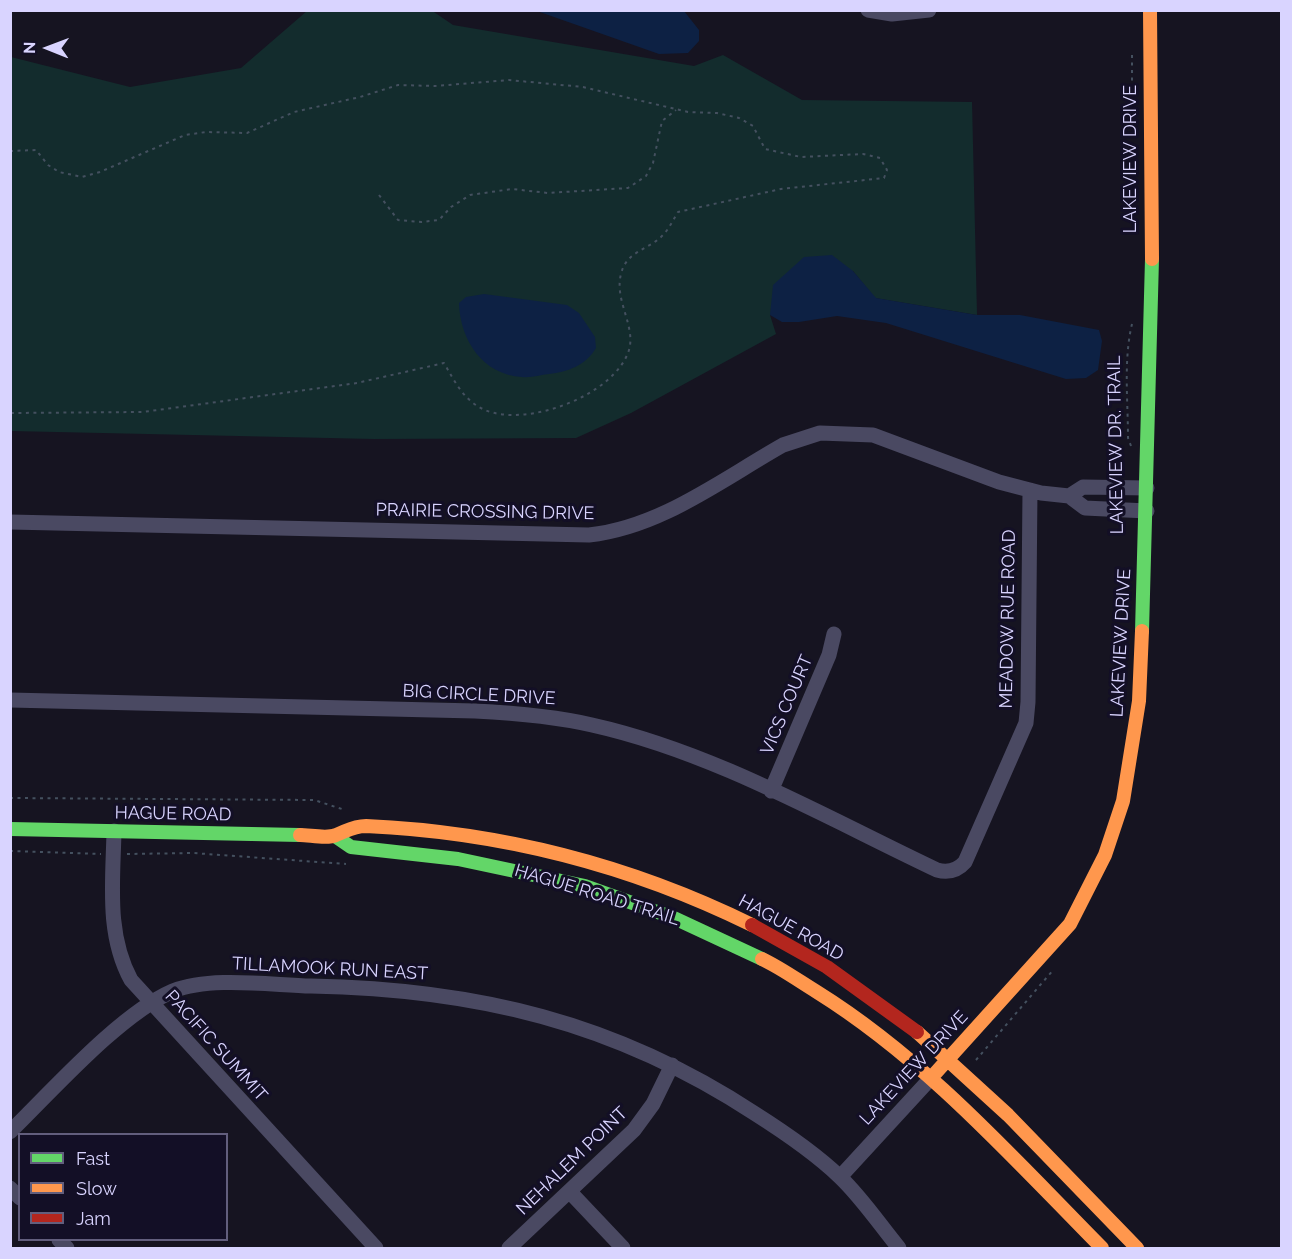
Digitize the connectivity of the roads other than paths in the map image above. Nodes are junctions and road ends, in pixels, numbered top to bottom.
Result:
1 (868, 10) edge
2 (929, 10) edge
3 (1150, 10) edge
4 (1147, 488) junction
5 (1030, 490) junction
6 (1069, 496) junction
7 (1147, 511) junction
8 (10, 522) edge
9 (834, 634) dead end
10 (10, 700) edge
11 (771, 791) junction
12 (10, 829) edge
13 (114, 831) junction
14 (335, 836) junction
15 (951, 871) joint
16 (152, 1003) junction
17 (950, 1060) junction
18 (672, 1065) junction
19 (932, 1078) junction
20 (10, 1132) edge
21 (840, 1177) junction
22 (570, 1192) junction
23 (376, 1248) edge
24 (509, 1248) edge
25 (623, 1248) edge
26 (899, 1248) edge
27 (1102, 1248) edge
28 (1137, 1248) edge

1 - 2 street
3 - 4 main road, LAKEVIEW DRIVE
4 - 6 street, PRAIRIE CROSSING DRIVE
4 - 7 main road, LAKEVIEW DRIVE
5 - 6 street, PRAIRIE CROSSING DRIVE
5 - 8 street, PRAIRIE CROSSING DRIVE
5 - 15 street, MEADOW RUE ROAD
6 - 7 street, PRAIRIE CROSSING DRIVE
7 - 17 main road, LAKEVIEW DRIVE
9 - 11 street, VICS COURT
10 - 11 street, BIG CIRCLE DRIVE
11 - 15 street, BIG CIRCLE DRIVE
12 - 13 main road, HAGUE ROAD
13 - 14 main road, HAGUE ROAD
13 - 16 street, PACIFIC SUMMIT
14 - 17 main road, HAGUE ROAD
14 - 19 main road, HAGUE ROAD
16 - 18 street, TILLAMOOK RUN EAST
16 - 20 street, TILLAMOOK RUN EAST
16 - 23 street, PACIFIC SUMMIT
17 - 19 main road, LAKEVIEW DRIVE
17 - 28 main road, HAGUE ROAD
18 - 21 street, TILLAMOOK RUN EAST
18 - 22 street, NEHALEM POINT
19 - 21 street, LAKEVIEW DRIVE
19 - 27 main road, HAGUE ROAD
21 - 26 street, TILLAMOOK RUN EAST
22 - 24 street, NEHALEM POINT
22 - 25 street

